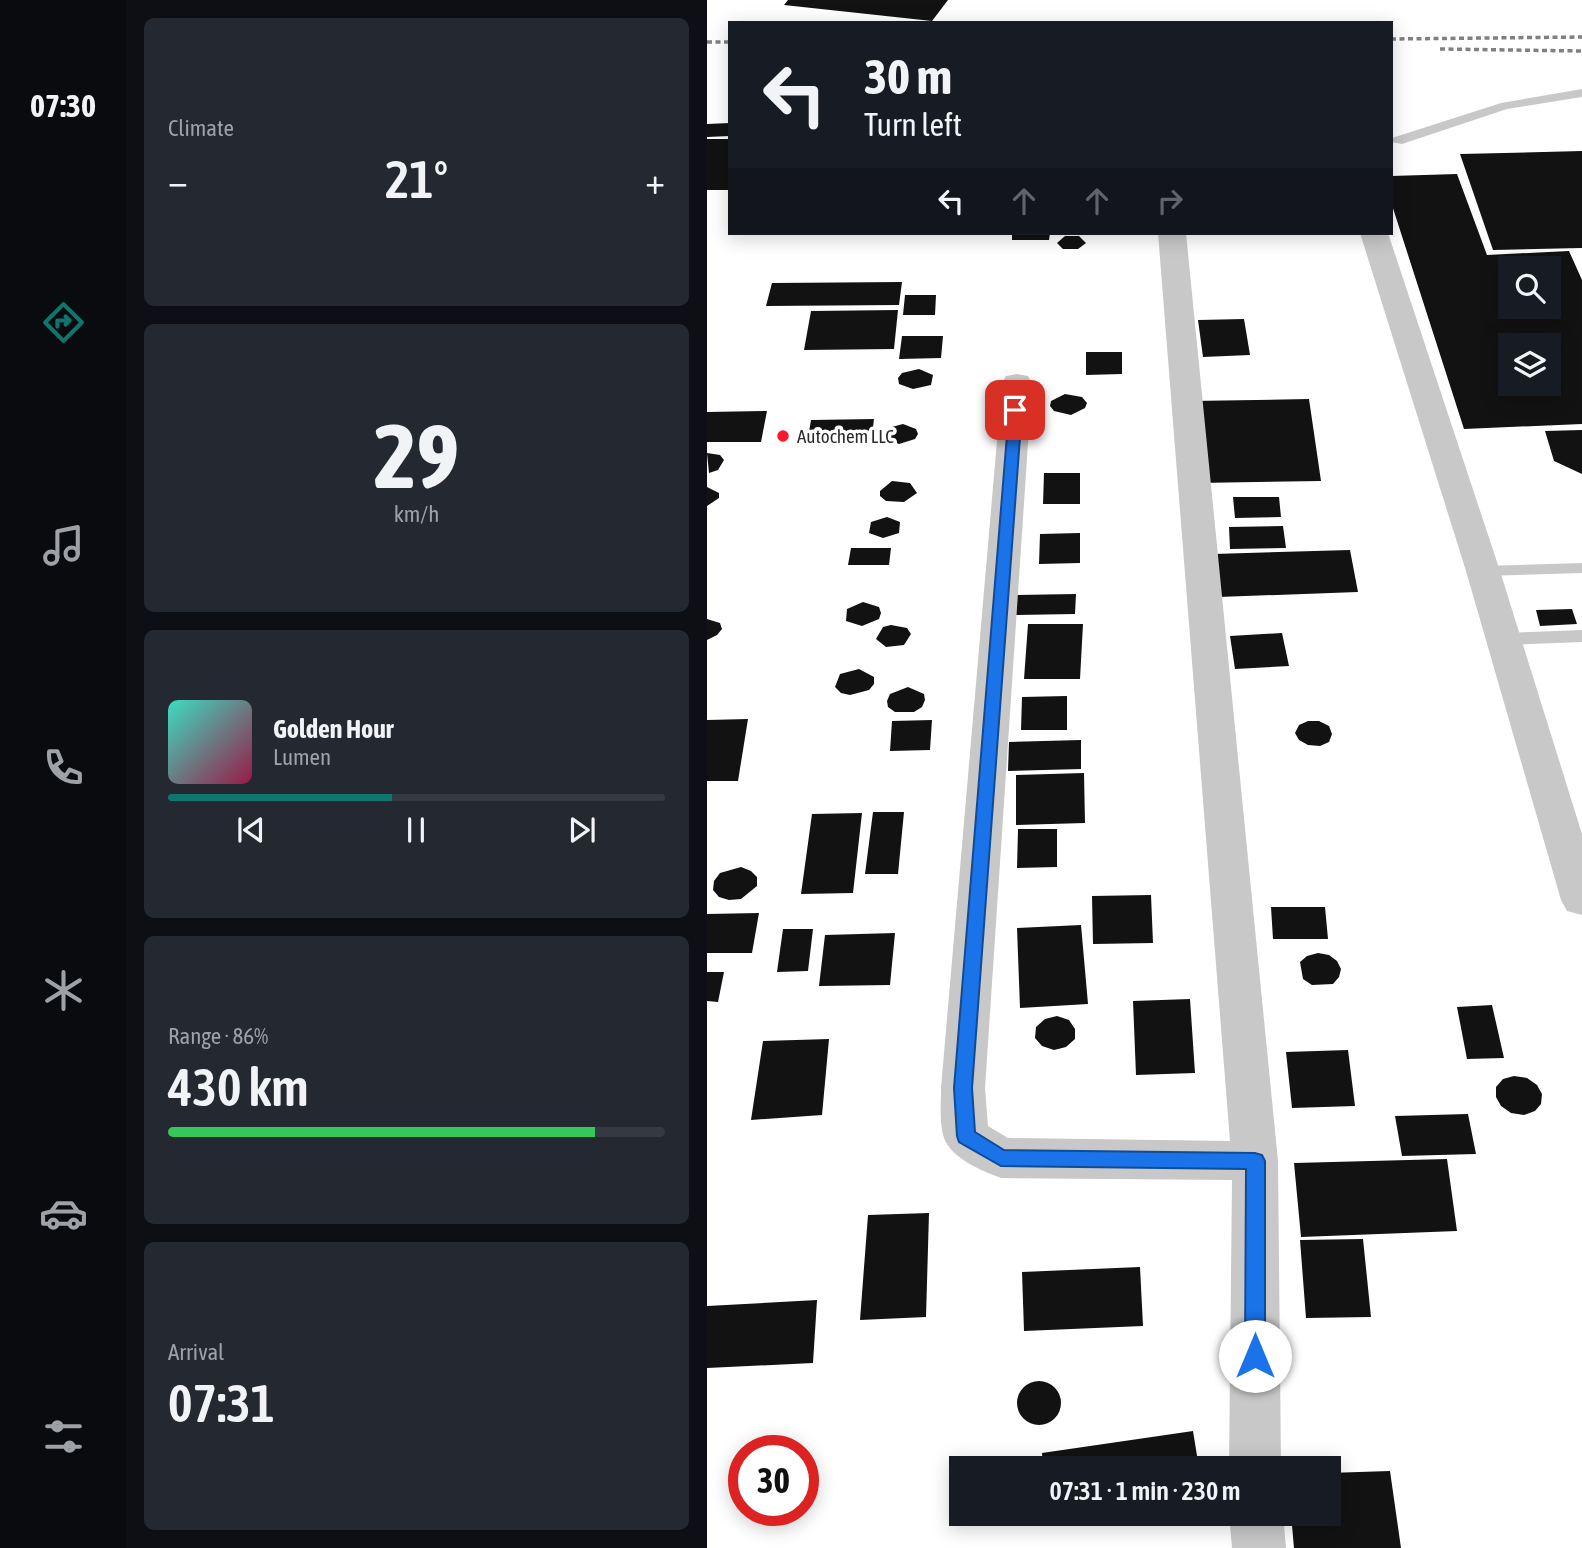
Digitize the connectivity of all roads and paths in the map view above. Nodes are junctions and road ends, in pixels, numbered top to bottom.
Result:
1 (1582, 93) edge
2 (1397, 141) dead end
3 (1172, 235) edge
4 (1375, 235) edge
5 (1017, 383) dead end
6 (1582, 568) edge
7 (1483, 571) junction
8 (1582, 636) edge
9 (1503, 639) junction
10 (1582, 900) edge
11 (1255, 1161) junction
12 (1255, 1456) edge
13 (1257, 1526) edge
14 (1259, 1548) edge

1 - 2 lane
3 - 11 street
4 - 7 street
5 - 11 street
6 - 7 lane
7 - 9 street
8 - 9 lane
9 - 10 street
11 - 12 street
13 - 14 street

